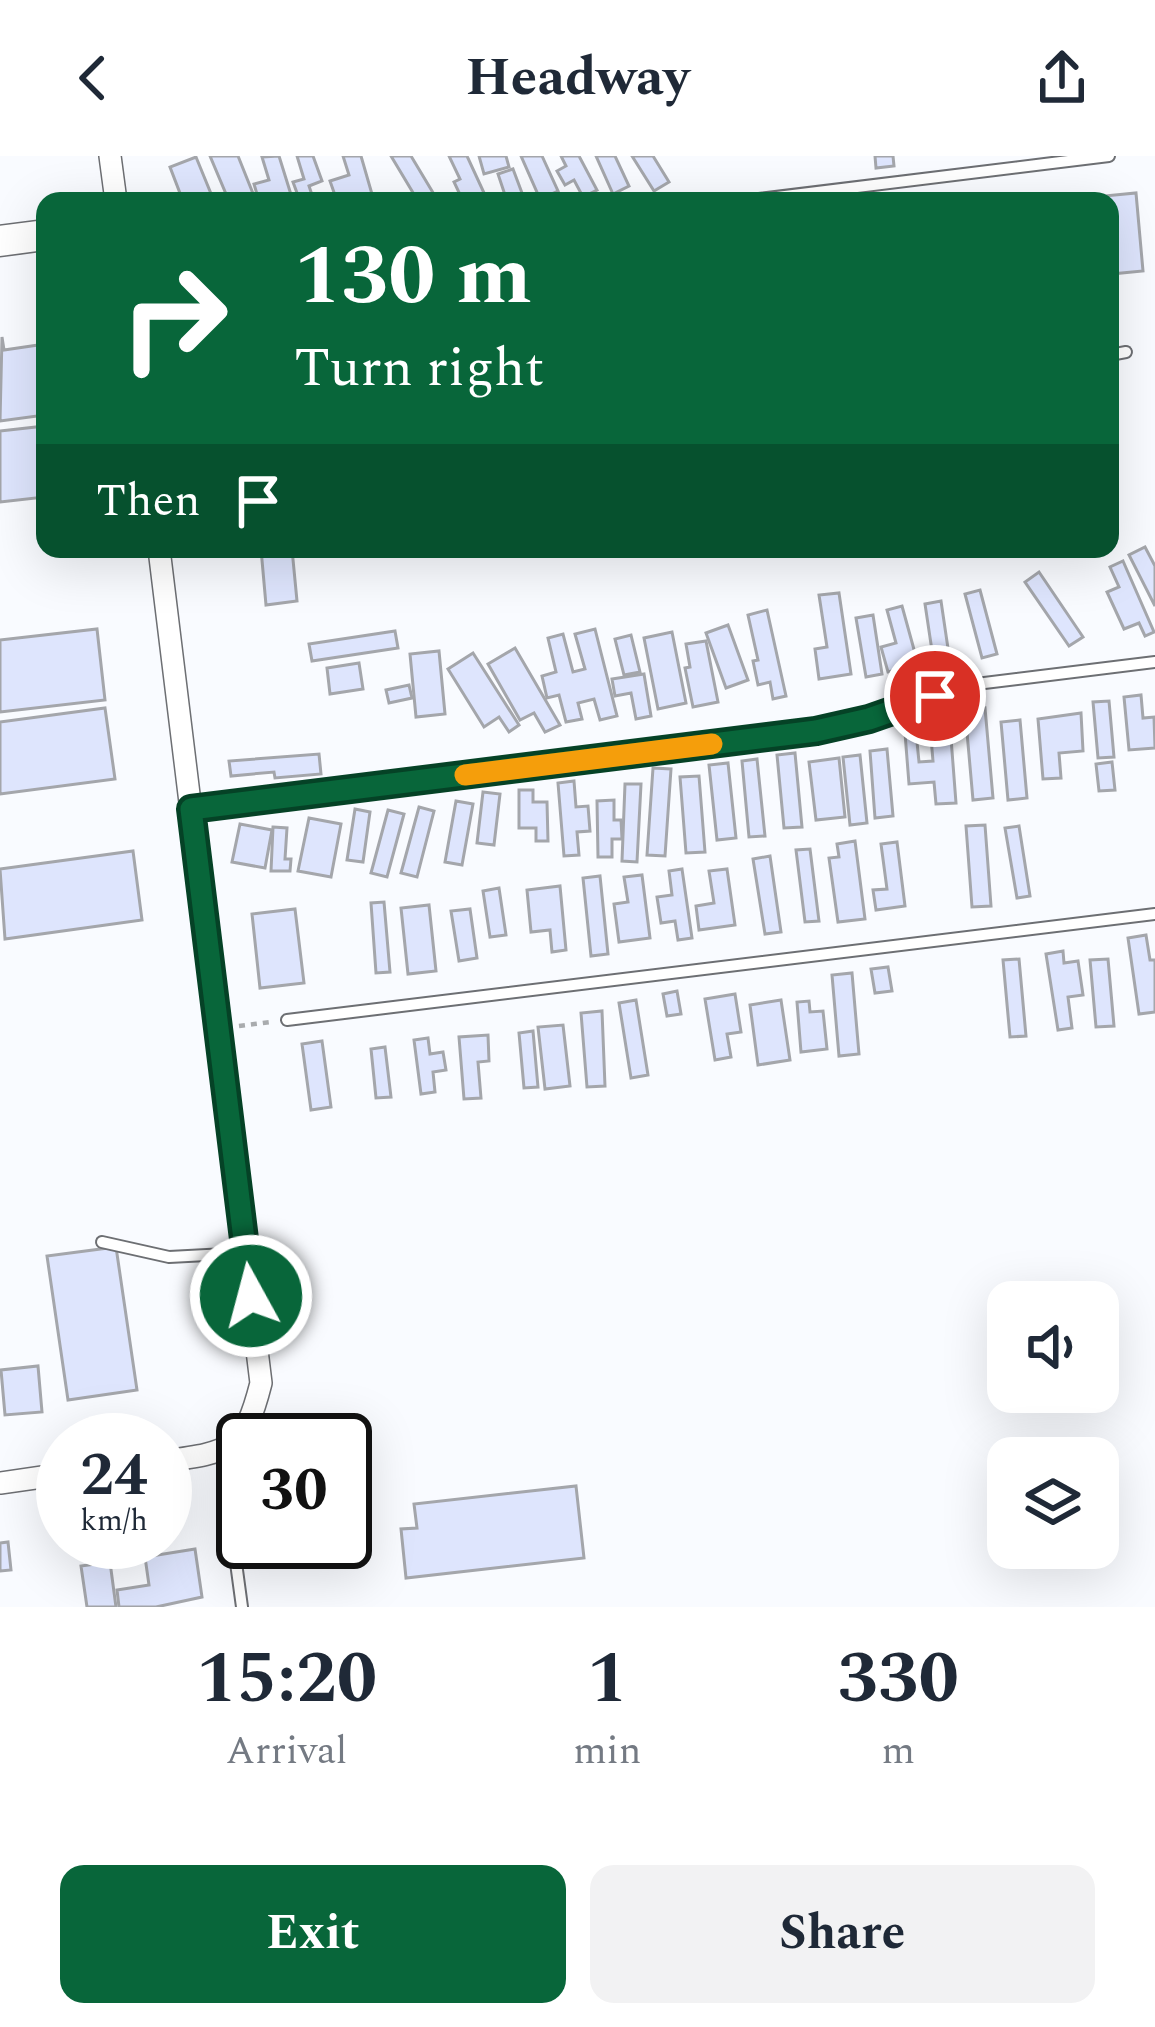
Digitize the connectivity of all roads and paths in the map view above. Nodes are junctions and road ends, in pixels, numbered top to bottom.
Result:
1 (110, 156) edge
2 (1109, 156) edge
3 (115, 192) edge
4 (816, 192) edge
5 (36, 236) edge
6 (0, 241) edge
7 (1126, 352) dead end
8 (1119, 353) edge
9 (160, 558) edge
10 (1155, 662) edge
11 (191, 809) junction
12 (1155, 914) edge
13 (287, 1020) joint
14 (217, 1029) junction
15 (102, 1242) dead end
16 (245, 1252) junction
17 (254, 1413) edge
18 (36, 1478) edge
19 (0, 1483) edge
20 (237, 1569) edge
21 (242, 1607) edge

1 - 3 street
2 - 4 lane
5 - 6 street
7 - 8 lane
9 - 11 street
10 - 11 lane
11 - 14 street
12 - 13 lane
13 - 14 path
14 - 16 street
15 - 16 lane
16 - 17 street
18 - 19 street
20 - 21 lane

